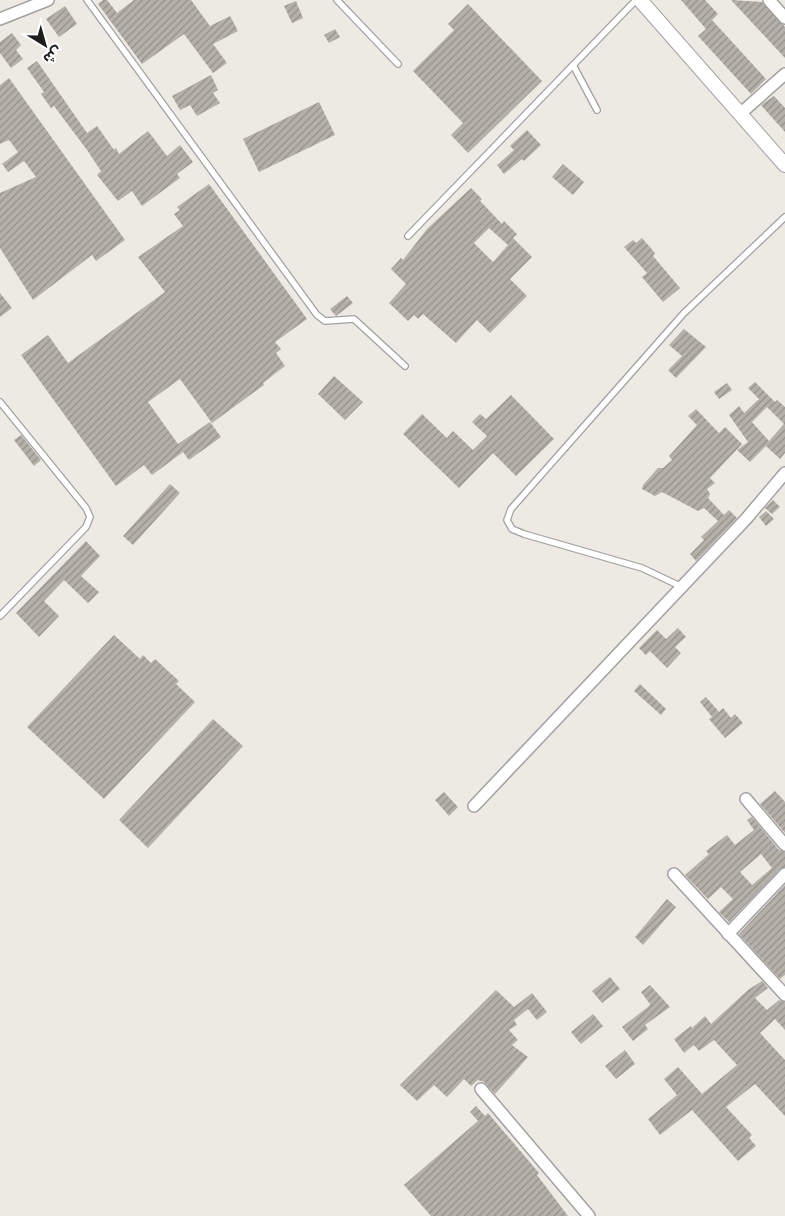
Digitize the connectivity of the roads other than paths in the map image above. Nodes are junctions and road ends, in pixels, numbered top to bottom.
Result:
1 (48, 0) edge
2 (87, 0) edge
3 (337, 0) edge
4 (636, 0) edge
5 (640, 0) edge
6 (769, 0) edge
7 (785, 18) edge
8 (0, 19) edge
9 (398, 64) dead end
10 (573, 65) junction
11 (785, 74) edge
12 (597, 110) dead end
13 (740, 114) junction
14 (785, 165) edge
15 (785, 217) edge
16 (408, 236) dead end
17 (405, 366) dead end
18 (0, 402) edge
19 (785, 474) edge
20 (682, 587) junction
21 (0, 616) edge
22 (746, 799) dead end
23 (474, 806) dead end
24 (785, 845) edge
25 (674, 874) dead end
26 (785, 874) edge
27 (728, 934) junction
28 (784, 991) edge
29 (481, 1089) dead end
30 (589, 1216) edge

1 - 8 street
2 - 17 lane
3 - 9 lane
4 - 10 lane
5 - 13 street
6 - 7 street
10 - 12 lane
10 - 16 lane
11 - 13 street
13 - 14 street
15 - 20 lane
18 - 21 lane
19 - 20 street
20 - 23 street
22 - 24 street
25 - 27 street
26 - 27 street
27 - 28 street
29 - 30 street

